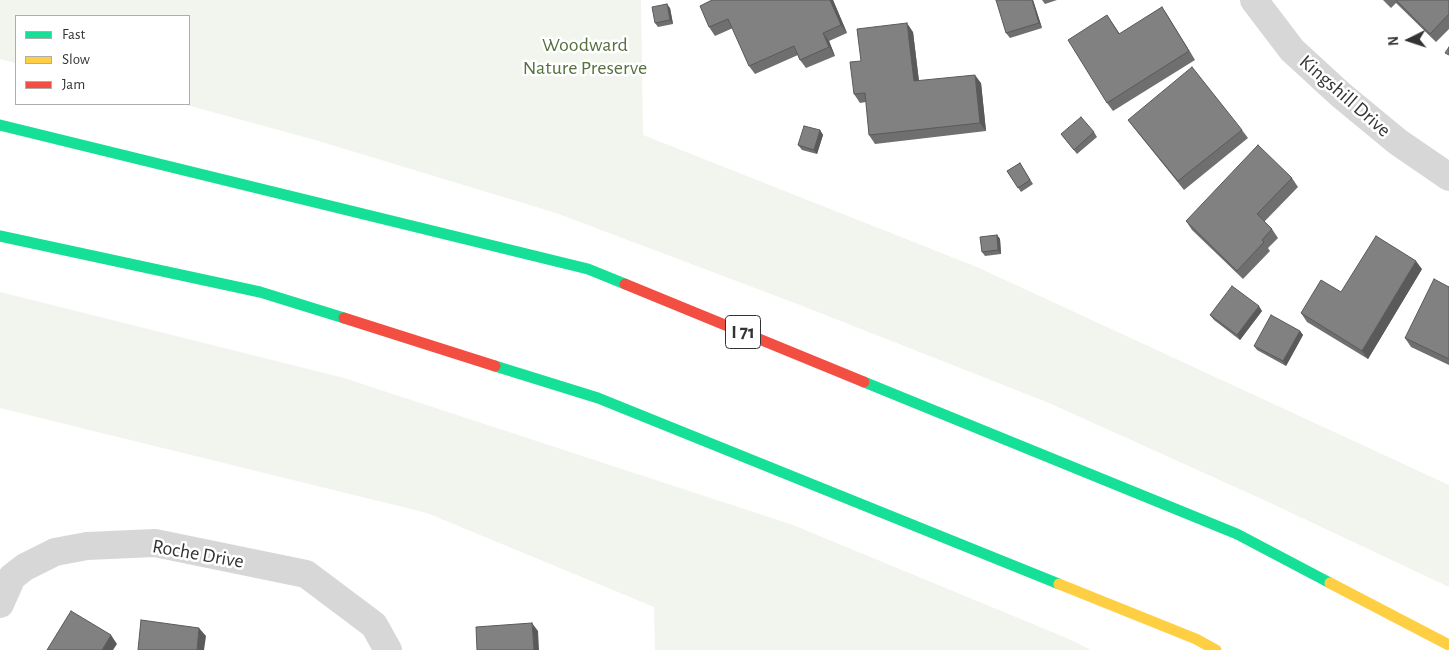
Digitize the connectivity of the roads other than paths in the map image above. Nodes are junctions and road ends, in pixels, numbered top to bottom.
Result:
1 (1254, 0) edge
2 (0, 125) edge
3 (1449, 177) edge
4 (0, 236) edge
5 (0, 604) edge
6 (1449, 645) edge
7 (388, 650) edge
8 (1216, 650) edge

1 - 3 street, Kingshill Drive
2 - 6 highway, I 71
4 - 8 highway
5 - 7 street, Roche Drive

